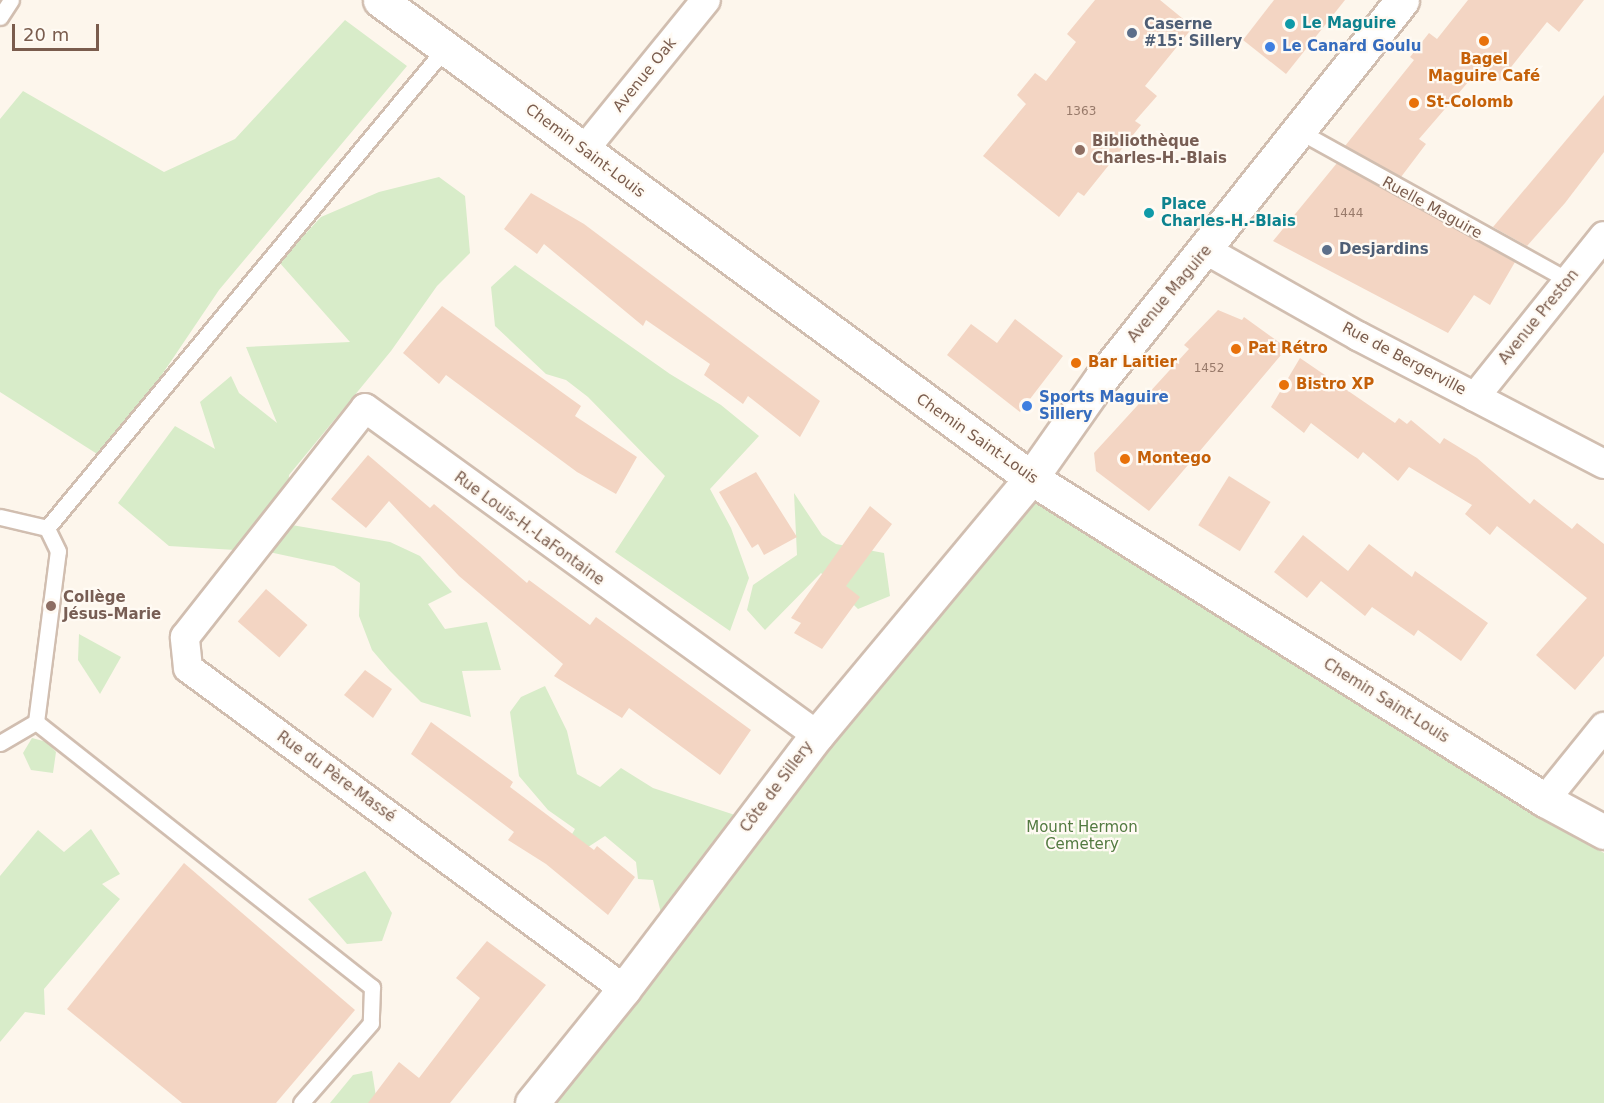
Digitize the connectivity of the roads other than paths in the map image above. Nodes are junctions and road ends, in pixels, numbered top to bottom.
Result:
1 (11, 0) edge
2 (380, 0) edge
3 (706, 0) edge
4 (1402, 0) edge
5 (0, 17) edge
6 (446, 47) junction
7 (1299, 131) junction
8 (584, 150) junction
9 (1604, 236) edge
10 (1206, 250) junction
11 (1568, 280) junction
12 (1475, 397) junction
13 (1604, 464) edge
14 (1030, 478) junction
15 (0, 518) edge
16 (272, 525) joint
17 (47, 528) junction
18 (36, 722) junction
19 (1604, 727) edge
20 (817, 735) junction
21 (0, 743) edge
22 (1545, 800) junction
23 (1604, 832) edge
24 (624, 989) junction
25 (301, 1103) edge
26 (532, 1103) edge

1 - 5 lane
2 - 6 street, Chemin Saint-Louis
3 - 8 street, Avenue Oak
4 - 7 street, Avenue Maguire
6 - 8 street, Chemin Saint-Louis
6 - 17 lane
7 - 10 street, Avenue Maguire
7 - 11 lane, Ruelle Maguire
8 - 14 street, Chemin Saint-Louis
9 - 11 street, Avenue Preston
10 - 12 street, Rue de Bergerville
10 - 14 street, Avenue Maguire
11 - 12 street, Avenue Preston
12 - 13 street, Rue de Bergerville
14 - 20 street, Côte de Sillery
14 - 22 street, Chemin Saint-Louis
15 - 17 lane
16 - 20 street, Rue Louis-H.-LaFontaine
16 - 24 street, Rue du Père-Massé
17 - 18 lane
18 - 21 lane
18 - 25 lane
19 - 22 street
20 - 24 street, Côte de Sillery
22 - 23 street, Chemin Saint-Louis
24 - 26 street, Côte de Sillery

